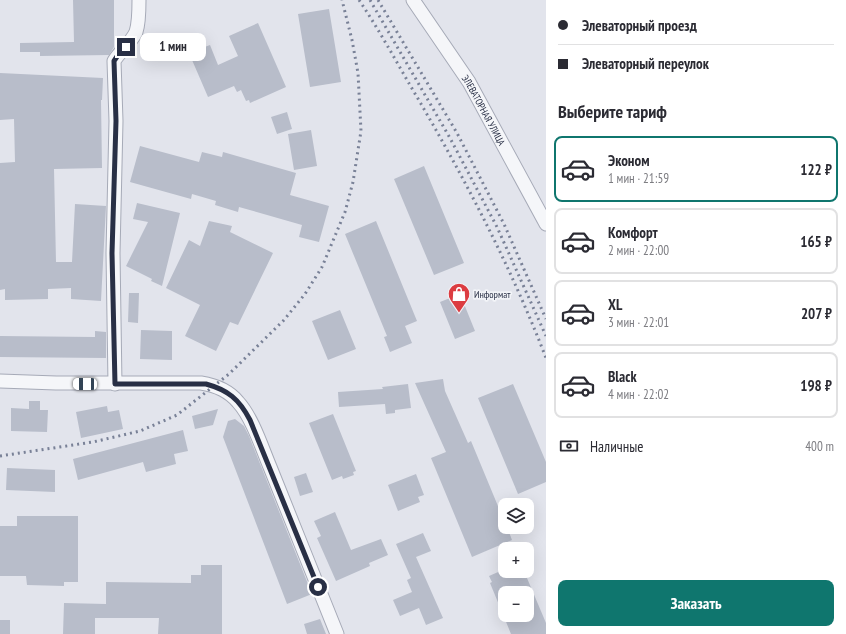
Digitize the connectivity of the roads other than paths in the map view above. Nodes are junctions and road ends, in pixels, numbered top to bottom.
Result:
1 (139, 0) edge
2 (413, 0) edge
3 (546, 224) edge
4 (0, 382) edge
5 (115, 384) junction
6 (337, 634) edge

1 - 5 street
2 - 3 street, ЭЛЕВАТОРНАЯ УЛИЦА
4 - 5 street
5 - 6 street

